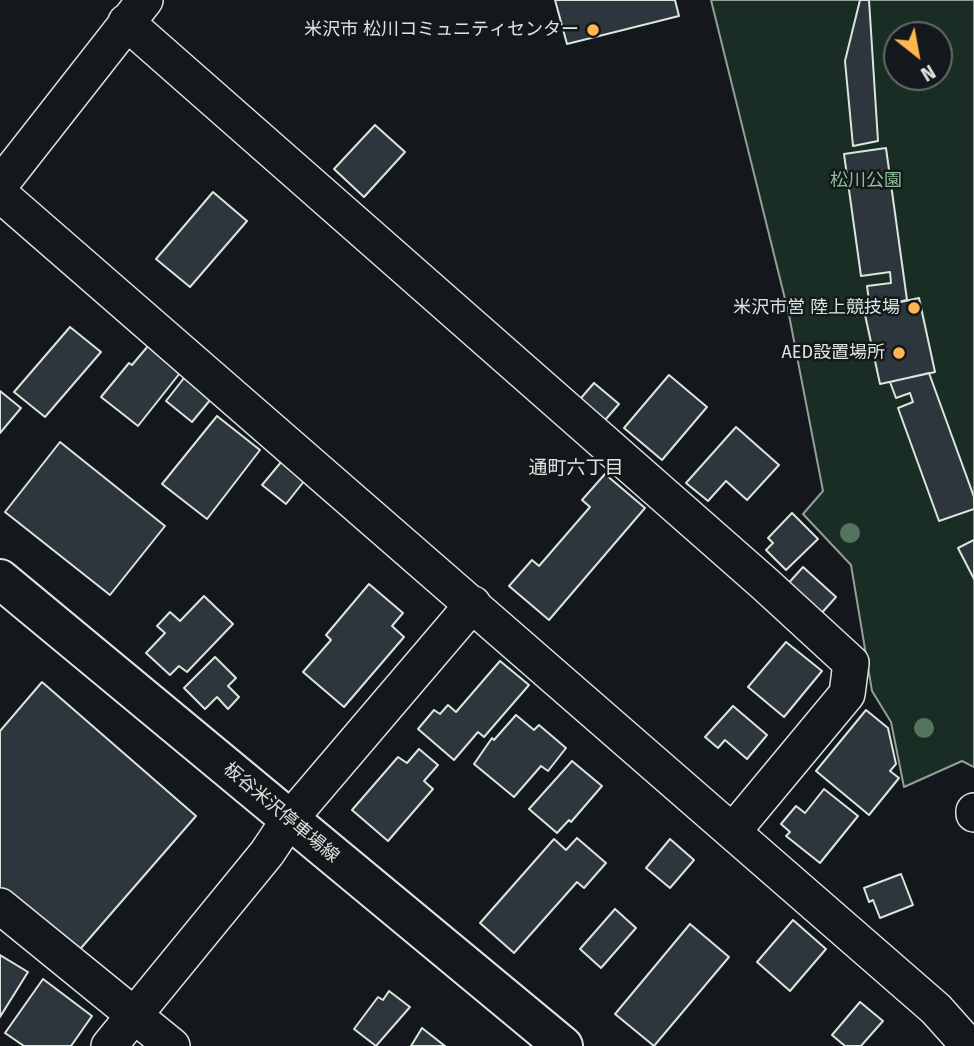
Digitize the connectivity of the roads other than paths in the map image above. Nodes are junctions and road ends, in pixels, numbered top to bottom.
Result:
1 (136, 11) edge
2 (0, 185) edge
3 (0, 194) edge
4 (0, 579) edge
5 (473, 604) junction
6 (289, 820) junction
7 (734, 831) junction
8 (0, 906) edge
9 (134, 1014) junction
10 (109, 1046) edge
11 (172, 1046) edge
12 (563, 1046) edge
13 (969, 1046) edge

1 - 2 street
1 - 7 street
3 - 5 street
4 - 6 main road, 板谷米沢停車場線
5 - 6 street
5 - 7 street
6 - 9 street
6 - 12 main road, 板谷米沢停車場線
7 - 13 street
8 - 9 street
9 - 10 street
9 - 11 street

